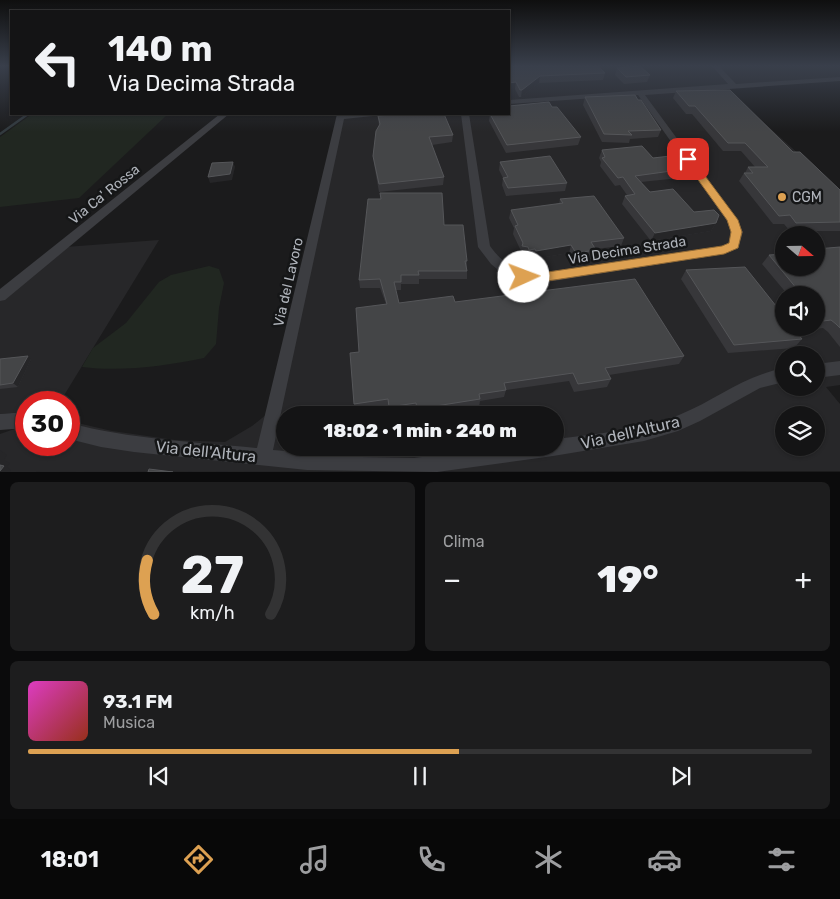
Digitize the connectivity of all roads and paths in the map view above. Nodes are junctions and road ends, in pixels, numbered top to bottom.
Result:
1 (701, 88) edge
2 (639, 92) junction
3 (510, 102) edge
4 (224, 115) edge
5 (341, 115) edge
6 (465, 115) edge
7 (0, 296) edge
8 (840, 368) edge
9 (825, 370) edge
10 (775, 376) edge
11 (15, 421) edge
12 (0, 422) edge
13 (80, 434) edge
14 (564, 446) edge
15 (488, 456) edge
16 (263, 457) junction

1 - 2 street
2 - 3 street
2 - 6 street, Via Decima Strada
4 - 7 street, Via Ca' Rossa
5 - 16 street, Via del Lavoro
8 - 9 street
10 - 14 street, Via dell'Altura
11 - 12 street
13 - 16 street, Via dell'Altura
15 - 16 street, Via dell'Altura

